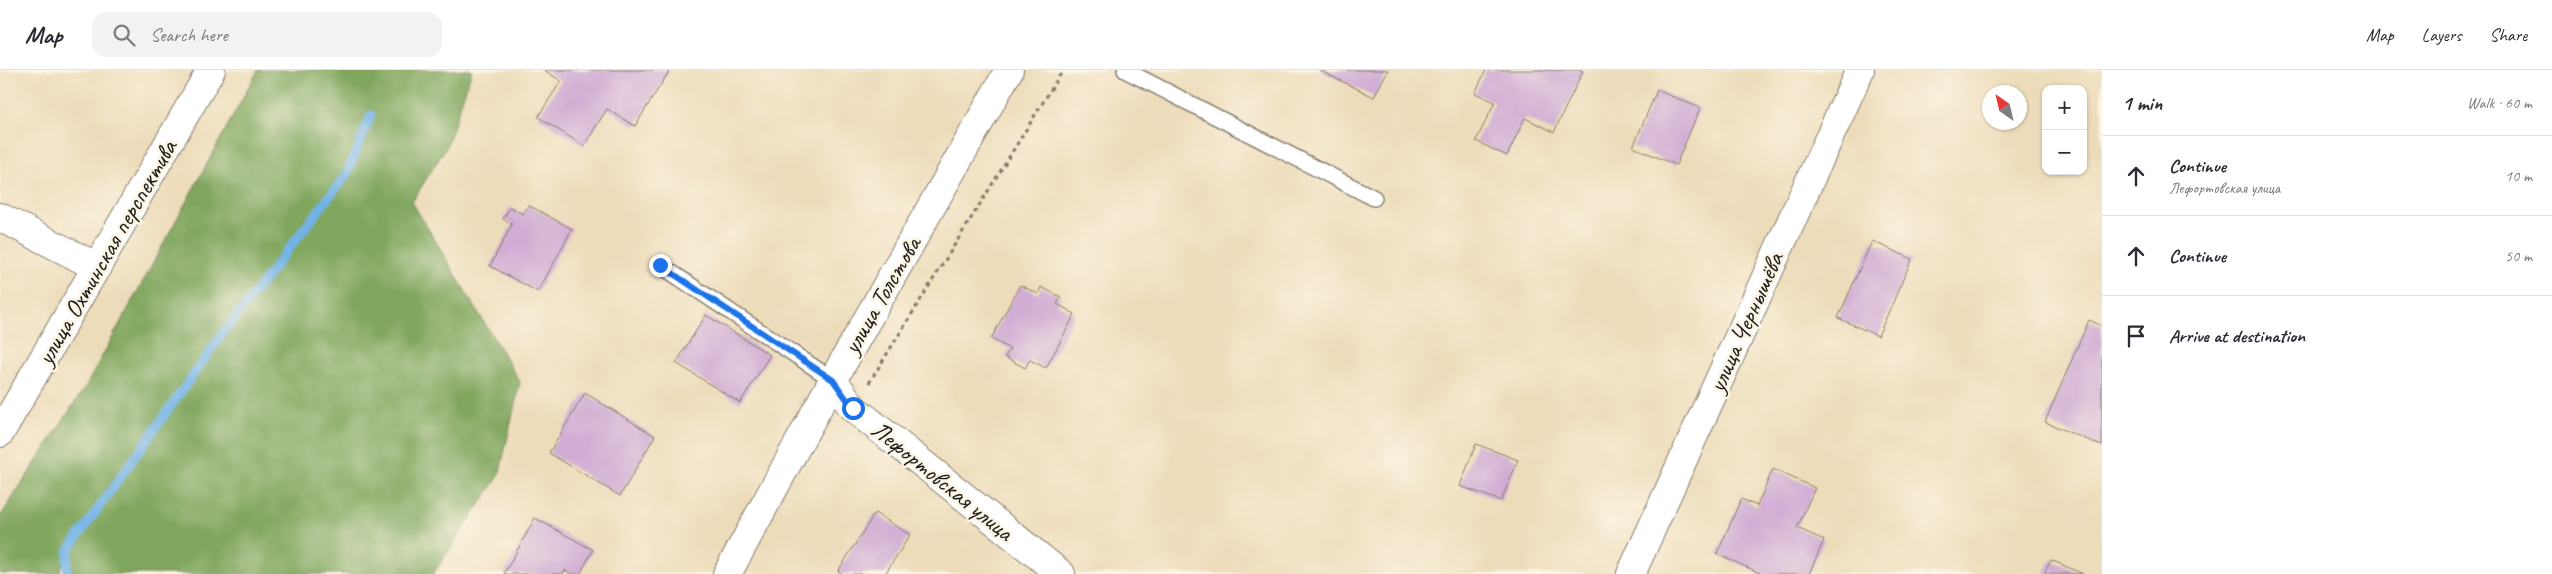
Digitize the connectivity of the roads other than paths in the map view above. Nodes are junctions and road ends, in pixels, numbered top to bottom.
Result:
1 (211, 70) edge
2 (1009, 70) edge
3 (1125, 70) edge
4 (1860, 70) edge
5 (1374, 198) dead end
6 (0, 217) edge
7 (660, 265) dead end
8 (97, 267) junction
9 (833, 380) junction
10 (0, 433) edge
11 (727, 574) edge
12 (1061, 574) edge
13 (1631, 574) edge

1 - 8 street, улица Охтинская перспектива
2 - 9 street, улица Толстова
3 - 5 lane
4 - 13 street, улица Чернышёва
6 - 8 street
7 - 9 lane
8 - 10 street, улица Охтинская перспектива
9 - 11 street, улица Толстова
9 - 12 street, Лефортовская улица

